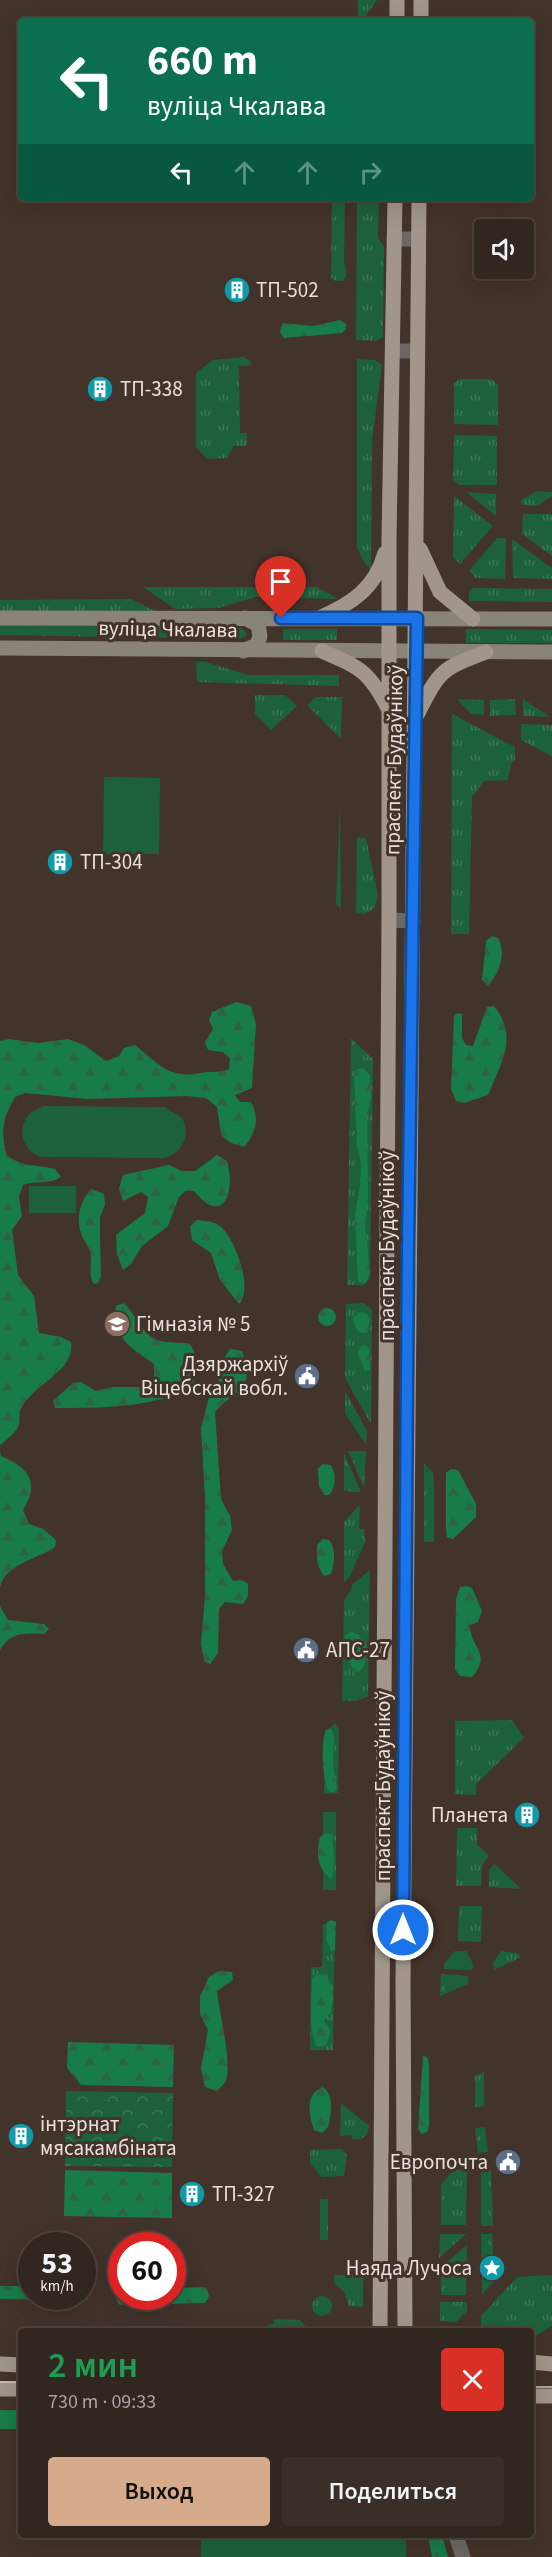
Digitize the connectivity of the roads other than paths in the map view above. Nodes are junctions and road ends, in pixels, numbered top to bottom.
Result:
1 (397, 0) edge
2 (421, 0) edge
3 (396, 18) edge
4 (421, 18) edge
5 (394, 201) edge
6 (419, 201) edge
7 (394, 239) junction
8 (418, 239) junction
9 (393, 351) junction
10 (417, 351) junction
11 (389, 539) junction
12 (417, 541) junction
13 (0, 618) edge
14 (243, 618) junction
15 (319, 618) junction
16 (389, 618) junction
17 (417, 618) junction
18 (473, 619) junction
19 (552, 619) edge
20 (0, 648) edge
21 (243, 651) junction
22 (322, 651) junction
23 (390, 651) junction
24 (416, 651) junction
25 (486, 652) junction
26 (552, 652) edge
27 (390, 712) junction
28 (416, 715) junction
29 (389, 920) junction
30 (412, 921) junction
31 (387, 1294) junction
32 (408, 1295) junction
33 (386, 1404) junction
34 (408, 1404) junction
35 (405, 1712) junction
36 (384, 1713) junction
37 (380, 2328) edge
38 (405, 2328) edge
39 (534, 2362) edge
40 (0, 2364) edge
41 (552, 2364) edge
42 (18, 2365) edge
43 (0, 2389) edge
44 (18, 2389) edge
45 (534, 2396) edge
46 (552, 2396) edge
47 (457, 2538) edge
48 (463, 2557) edge

1 - 3 main road
2 - 4 main road
5 - 7 main road, праспект Будаўнікоў
6 - 8 main road, праспект Будаўнікоў
7 - 8 street
7 - 9 main road, праспект Будаўнікоў
8 - 10 main road, праспект Будаўнікоў
9 - 10 street
9 - 11 main road, праспект Будаўнікоў
10 - 12 main road, праспект Будаўнікоў
11 - 15 main road
11 - 16 main road, праспект Будаўнікоў
12 - 17 main road, праспект Будаўнікоў
12 - 18 main road
13 - 14 main road, вуліца Чкалава
14 - 15 main road, вуліца Чкалава
14 - 21 main road
15 - 16 main road, вуліца Чкалава
16 - 17 main road, вуліца Чкалава
16 - 23 main road, праспект Будаўнікоў
17 - 18 main road, вуліца Чкалава
17 - 24 main road, праспект Будаўнікоў
18 - 19 main road, вуліца Чкалава
20 - 21 main road, вуліца Чкалава
21 - 22 main road, вуліца Чкалава
22 - 23 main road, вуліца Чкалава
22 - 27 main road
23 - 24 main road, вуліца Чкалава
23 - 27 main road, праспект Будаўнікоў
24 - 25 main road, вуліца Чкалава
24 - 28 main road, праспект Будаўнікоў
25 - 26 main road, вуліца Чкалава
25 - 28 main road
27 - 29 main road, праспект Будаўнікоў
28 - 30 main road, праспект Будаўнікоў
29 - 30 street
29 - 31 main road, праспект Будаўнікоў
30 - 32 main road, праспект Будаўнікоў
31 - 32 street
31 - 33 main road, праспект Будаўнікоў
32 - 34 main road, праспект Будаўнікоў
33 - 34 street
33 - 36 main road, праспект Будаўнікоў
34 - 35 main road, праспект Будаўнікоў
35 - 36 street
35 - 38 main road, праспект Будаўнікоў
36 - 37 main road, праспект Будаўнікоў
39 - 41 main road
40 - 42 main road
43 - 44 main road
45 - 46 main road
47 - 48 street

